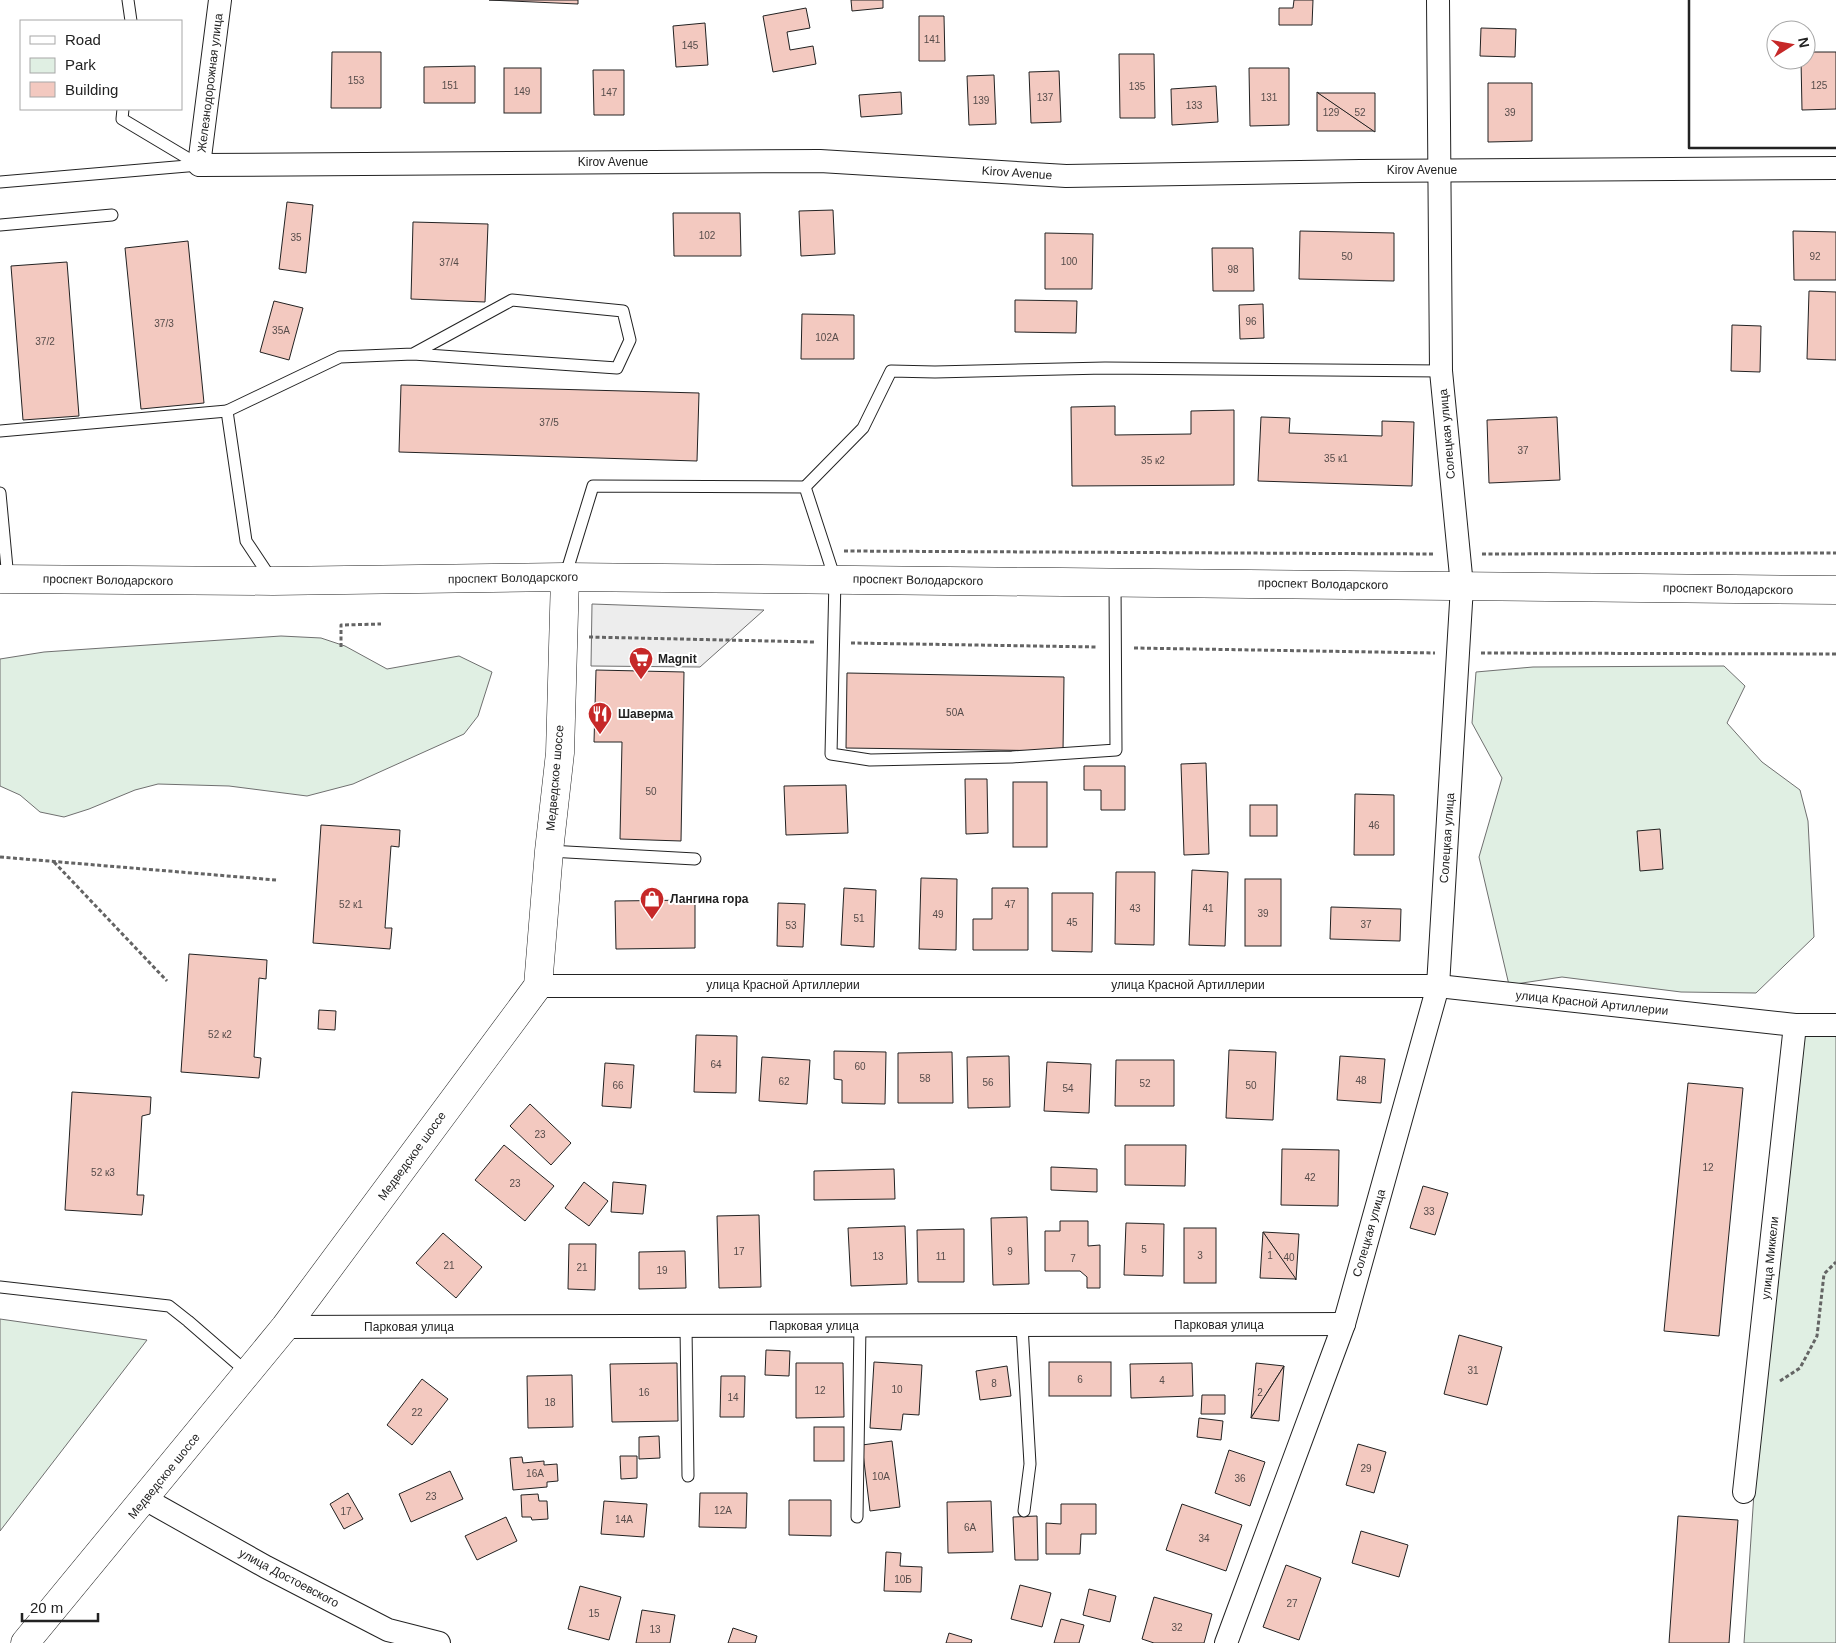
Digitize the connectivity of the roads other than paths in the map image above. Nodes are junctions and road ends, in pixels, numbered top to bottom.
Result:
1 (128, 0) edge
2 (220, 0) edge
3 (1438, 0) edge
4 (131, 20) edge
5 (123, 110) edge
6 (199, 165) junction
7 (1836, 168) edge
8 (1440, 170) junction
9 (0, 182) edge
10 (112, 215) dead end
11 (0, 225) edge
12 (413, 354) junction
13 (1441, 371) junction
14 (227, 411) junction
15 (0, 431) edge
16 (805, 487) junction
17 (0, 493) edge
18 (565, 577) junction
19 (4, 579) edge
20 (835, 579) junction
21 (273, 581) junction
22 (1115, 582) junction
23 (1462, 586) junction
24 (1836, 590) edge
25 (548, 851) junction
26 (695, 859) dead end
27 (538, 986) junction
28 (1438, 986) junction
29 (1795, 1025) junction
30 (1836, 1025) edge
31 (0, 1287) edge
32 (1344, 1324) junction
33 (285, 1326) junction
34 (686, 1326) junction
35 (860, 1326) junction
36 (1022, 1326) junction
37 (248, 1373) junction
38 (688, 1476) dead end
39 (1744, 1492) dead end
40 (144, 1499) junction
41 (1024, 1512) dead end
42 (856, 1517) dead end
43 (391, 1636) edge
44 (25, 1643) edge
45 (438, 1643) edge
46 (1226, 1643) edge

1 - 4 lane
2 - 6 street, Железнодорожная улица
3 - 8 street, Солецкая улица
5 - 6 lane
6 - 8 street, Kirov Avenue
6 - 9 lane
7 - 8 street, Kirov Avenue
8 - 13 street, Солецкая улица
10 - 11 lane
12 - 12 lane
12 - 14 lane
13 - 16 lane
13 - 23 street, Солецкая улица
14 - 15 lane
14 - 21 lane
16 - 18 lane
16 - 20 lane
17 - 19 lane
18 - 20 main road, проспект Володарского
18 - 21 main road, проспект Володарского
18 - 25 main road, Медведское шоссе
19 - 21 main road, проспект Володарского
20 - 22 main road, проспект Володарского
20 - 22 lane
22 - 23 main road, проспект Володарского
23 - 24 main road, проспект Володарского
23 - 28 street, Солецкая улица
25 - 26 lane
25 - 27 main road, Медведское шоссе
27 - 28 street, улица Красной Артиллерии
27 - 33 main road, Медведское шоссе
28 - 29 street, улица Красной Артиллерии
28 - 32 street, Солецкая улица
29 - 30 street, улица Красной Артиллерии
29 - 39 street, улица Миккели
31 - 37 lane
32 - 36 street, Парковая улица
32 - 46 street, Солецкая улица
33 - 34 street, Парковая улица
33 - 37 main road, Медведское шоссе
34 - 35 street, Парковая улица
34 - 38 lane
35 - 36 street, Парковая улица
35 - 42 lane
36 - 41 lane
37 - 40 main road, Медведское шоссе
40 - 43 street, улица Достоевского
40 - 44 main road, Медведское шоссе
43 - 45 street, улица Достоевского

